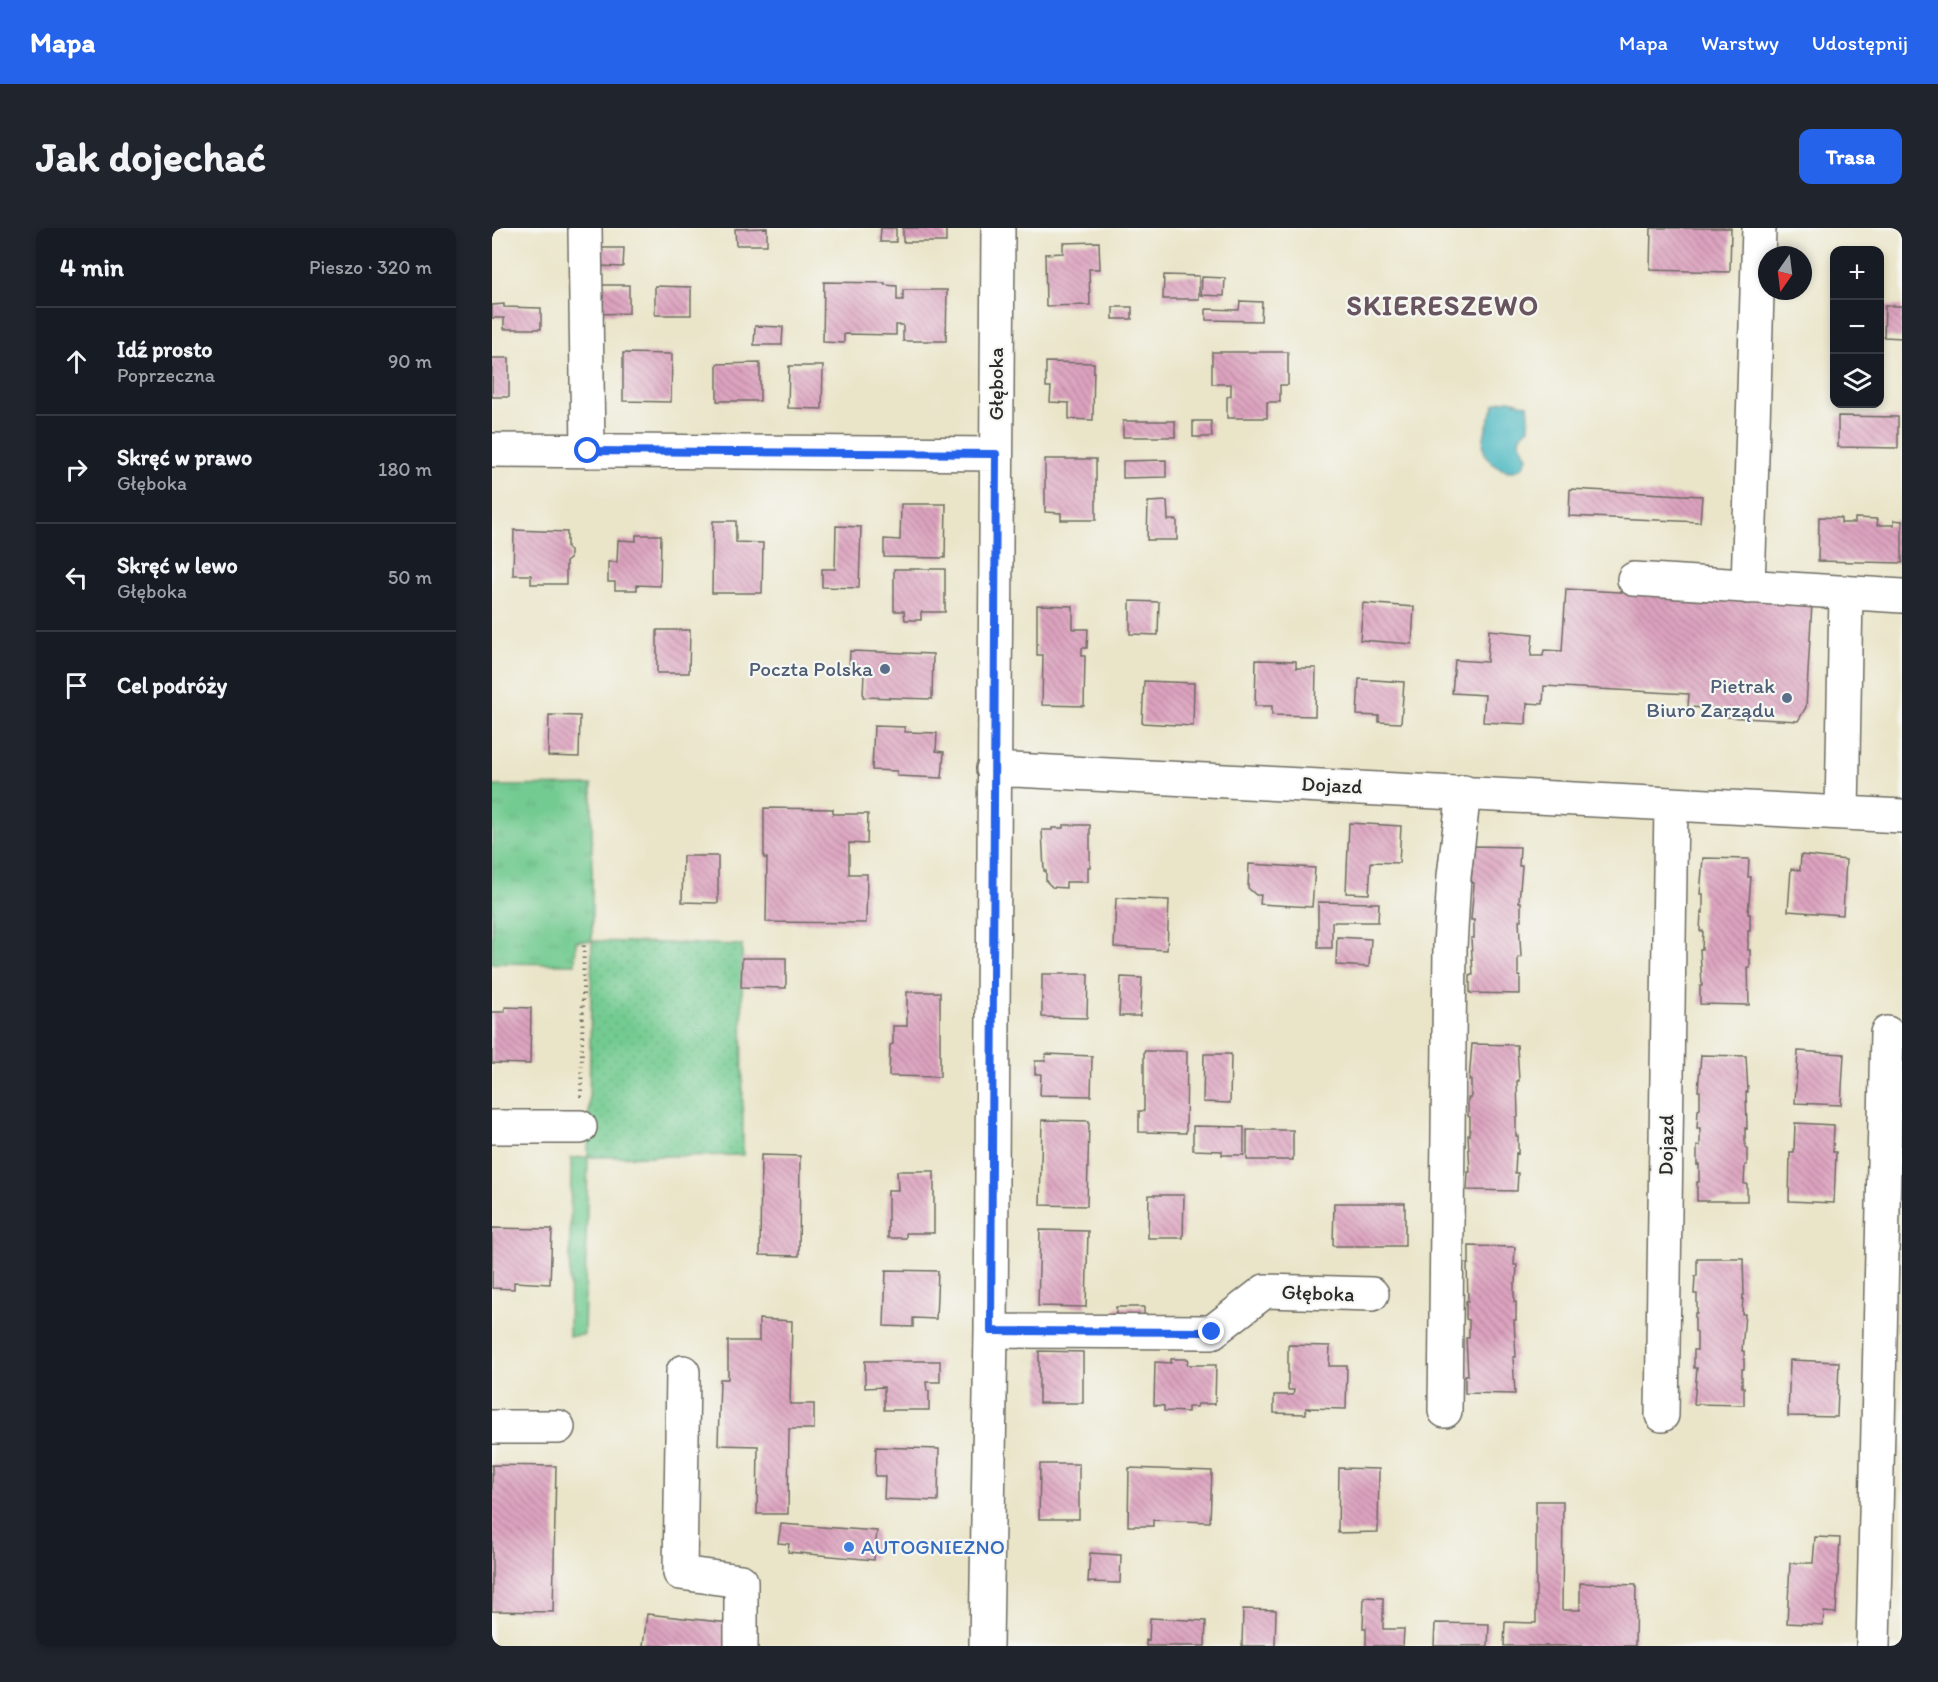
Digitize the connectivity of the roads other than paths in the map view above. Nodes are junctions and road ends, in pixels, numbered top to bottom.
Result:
1 (585, 228) edge
2 (998, 228) edge
3 (1759, 228) edge
4 (492, 450) edge
5 (588, 451) junction
6 (996, 454) junction
7 (1634, 579) dead end
8 (1748, 587) junction
9 (1846, 592) junction
10 (1902, 596) edge
11 (993, 769) junction
12 (1464, 792) junction
13 (1671, 804) junction
14 (1842, 813) junction
15 (1902, 816) edge
16 (1887, 1033) dead end
17 (492, 1127) edge
18 (580, 1127) road end
19 (1894, 1165) edge
20 (1372, 1294) dead end
21 (991, 1331) junction
22 (683, 1372) dead end
23 (1445, 1411) dead end
24 (1662, 1415) dead end
25 (492, 1427) edge
26 (558, 1427) dead end
27 (741, 1646) edge
28 (986, 1646) edge
29 (1873, 1646) edge

1 - 5 street
2 - 6 street, Głęboka
3 - 8 street
4 - 5 street
5 - 6 street
6 - 11 street, Głęboka
7 - 8 street
8 - 9 street
9 - 10 street
9 - 14 street
11 - 12 street, Dojazd
11 - 21 street, Głęboka
12 - 13 street, Dojazd
12 - 23 street
13 - 14 street, Dojazd
13 - 24 street, Dojazd
14 - 15 street, Dojazd
16 - 19 street
17 - 18 street
19 - 29 street
20 - 21 street, Głęboka
21 - 28 street, Głęboka
22 - 27 street
25 - 26 street

